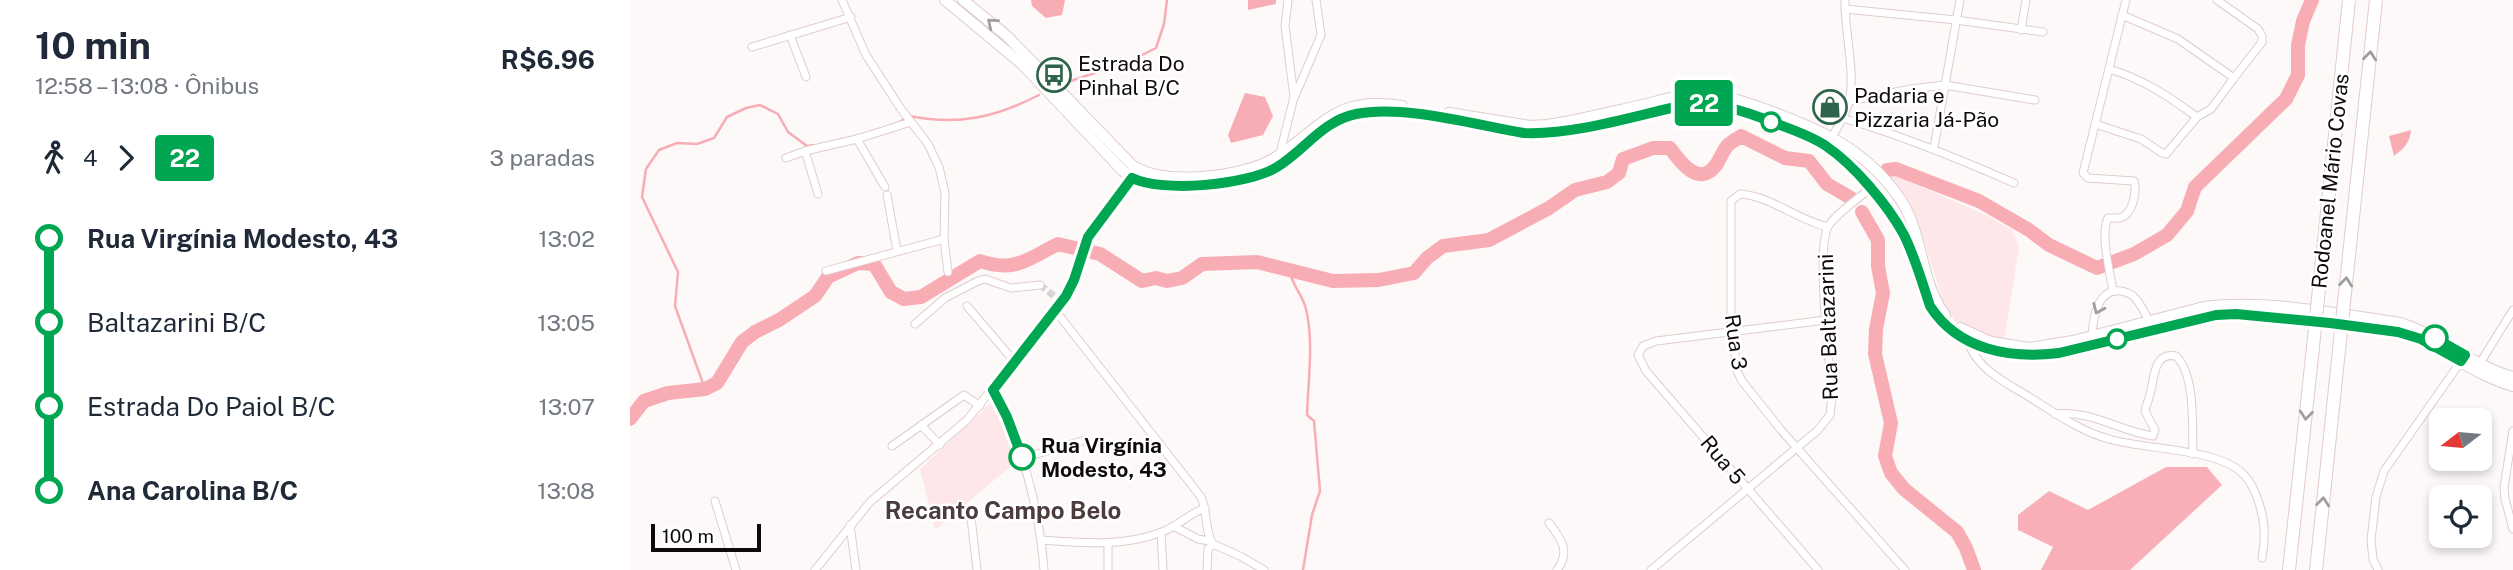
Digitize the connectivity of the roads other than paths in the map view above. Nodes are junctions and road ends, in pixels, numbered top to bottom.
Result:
1 (842, 0) edge
2 (945, 0) edge
3 (963, 0) edge
4 (1288, 0) edge
5 (1316, 0) edge
6 (1845, 0) edge
7 (1960, 0) edge
8 (2026, 0) edge
9 (2126, 0) edge
10 (2217, 0) edge
11 (2349, 0) edge
12 (2376, 0) edge
13 (1845, 9) junction
14 (2122, 15) junction
15 (850, 18) junction
16 (1955, 20) junction
17 (2021, 30) junction
18 (2043, 32) dead end
19 (790, 36) junction
20 (752, 47) dead end
21 (2109, 69) junction
22 (807, 77) dead end
23 (2234, 78) junction
24 (1945, 85) junction
25 (1294, 97) junction
26 (2035, 100) dead end
27 (1849, 101) junction
28 (2196, 117) junction
29 (1841, 120) junction
30 (911, 122) junction
31 (2095, 124) junction
32 (857, 139) junction
33 (1833, 141) junction
34 (1934, 148) junction
35 (805, 152) junction
36 (1280, 153) junction
37 (786, 158) dead end
38 (1870, 166) junction
39 (1135, 174) junction
40 (1856, 174) junction
41 (2014, 183) dead end
42 (1870, 189) junction
43 (818, 194) dead end
44 (1903, 204) junction
45 (1890, 214) junction
46 (1828, 227) junction
47 (944, 239) junction
48 (897, 251) junction
49 (826, 271) dead end
50 (948, 272) dead end
51 (1040, 285) tunnel mouth
52 (2113, 291) junction
53 (1054, 296) tunnel mouth
54 (1062, 302) junction
55 (967, 306) dead end
56 (1055, 310) junction
57 (2513, 310) edge
58 (1826, 320) junction
59 (2150, 322) junction
60 (915, 324) dead end
61 (1732, 332) junction
62 (2092, 336) junction
63 (1968, 342) junction
64 (2463, 358) junction
65 (1014, 361) junction
66 (2480, 363) junction
67 (2513, 377) edge
68 (2513, 386) edge
69 (993, 390) junction
70 (979, 406) junction
71 (2053, 414) junction
72 (921, 425) junction
73 (2513, 431) edge
74 (1085, 440) dead end
75 (940, 445) junction
76 (892, 446) dead end
77 (1797, 447) junction
78 (2193, 454) junction
79 (1023, 458) junction
80 (1748, 489) junction
81 (715, 501) dead end
82 (1205, 508) junction
83 (970, 509) dead end
84 (1549, 523) dead end
85 (850, 525) junction
86 (1175, 527) junction
87 (2513, 529) edge
88 (1161, 533) junction
89 (1041, 540) junction
90 (1211, 542) junction
91 (1108, 544) junction
92 (2262, 558) dead end
93 (736, 570) edge
94 (815, 570) edge
95 (856, 570) edge
96 (977, 570) edge
97 (1044, 570) edge
98 (1108, 570) edge
99 (1163, 570) edge
100 (1207, 570) edge
101 (1264, 570) edge
102 (1557, 570) edge
103 (1651, 570) edge
104 (1818, 570) edge
105 (1905, 570) edge
106 (2289, 570) edge
107 (2316, 570) edge
108 (2378, 570) edge

1 - 15 street
2 - 39 main road
39 -> 3 main road
4 - 25 street
5 - 25 street
6 - 13 street
7 - 16 street
8 - 17 street
9 - 14 street
10 - 23 street
11 -> 106 highway, Rodoanel Mário Covas, bridge
107 -> 12 highway, Rodoanel Mário Covas, bridge
13 - 16 street
13 - 27 street
14 - 21 street
14 - 23 street
15 - 19 street
15 - 30 street
16 - 17 street
16 - 24 street
17 - 18 street
19 - 20 street
19 - 22 street
21 - 28 street
21 - 31 street
23 - 28 street
24 - 26 street
24 - 27 street
24 - 34 street
25 - 36 street
27 - 29 street
28 - 31 street
29 - 33 street
29 - 34 street
30 - 32 street
30 - 47 street
31 - 52 street
32 - 35 street
32 - 48 street
33 - 36 main road
33 - 38 main road
33 - 39 main road
33 - 40 main road
34 - 41 street
35 - 37 street
35 - 43 street
36 - 39 main road
38 - 40 main road
38 - 44 main road
39 - 54 street
40 - 42 main road
42 - 45 main road
42 - 46 street, Rua Baltazarini
44 - 45 main road
44 - 62 main road
45 - 63 main road
46 - 58 street, Rua Baltazarini
46 - 61 street, Rua 3
47 - 48 street
47 - 50 street
48 - 49 street
51 - 60 street
52 - 59 street
52 -> 62 street
53 - 54 street
54 - 56 street
55 - 65 street
56 - 65 street
56 - 82 street
57 - 66 street
58 - 61 street
58 - 77 street, Rua Baltazarini
59 - 62 main road
59 - 64 main road
61 - 77 street, Rua 3
61 - 80 street, Rua 5
63 - 64 main road
63 - 71 street
64 - 66 main road
64 - 68 main road
64 - 108 street
65 - 69 street
66 - 67 main road
69 - 70 street
69 - 79 street
70 - 72 street
70 - 75 street
71 - 78 street
71 - 78 street
72 - 75 street
72 - 76 street
73 - 87 street
74 - 79 street
75 - 85 street
77 - 80 street, Rua Baltazarini
77 - 105 street, Rua 3
78 - 92 street
79 - 89 street
80 - 103 street, Rua Baltazarini
80 - 104 street, Rua 5
81 - 93 street
82 - 86 street
82 - 90 street
83 - 96 street
84 - 102 street
85 - 94 street
85 - 95 street
86 - 88 street
86 - 90 street
88 - 91 street
88 - 99 street
89 - 91 street
89 - 97 street
90 - 100 street
90 - 101 street
91 - 98 street

